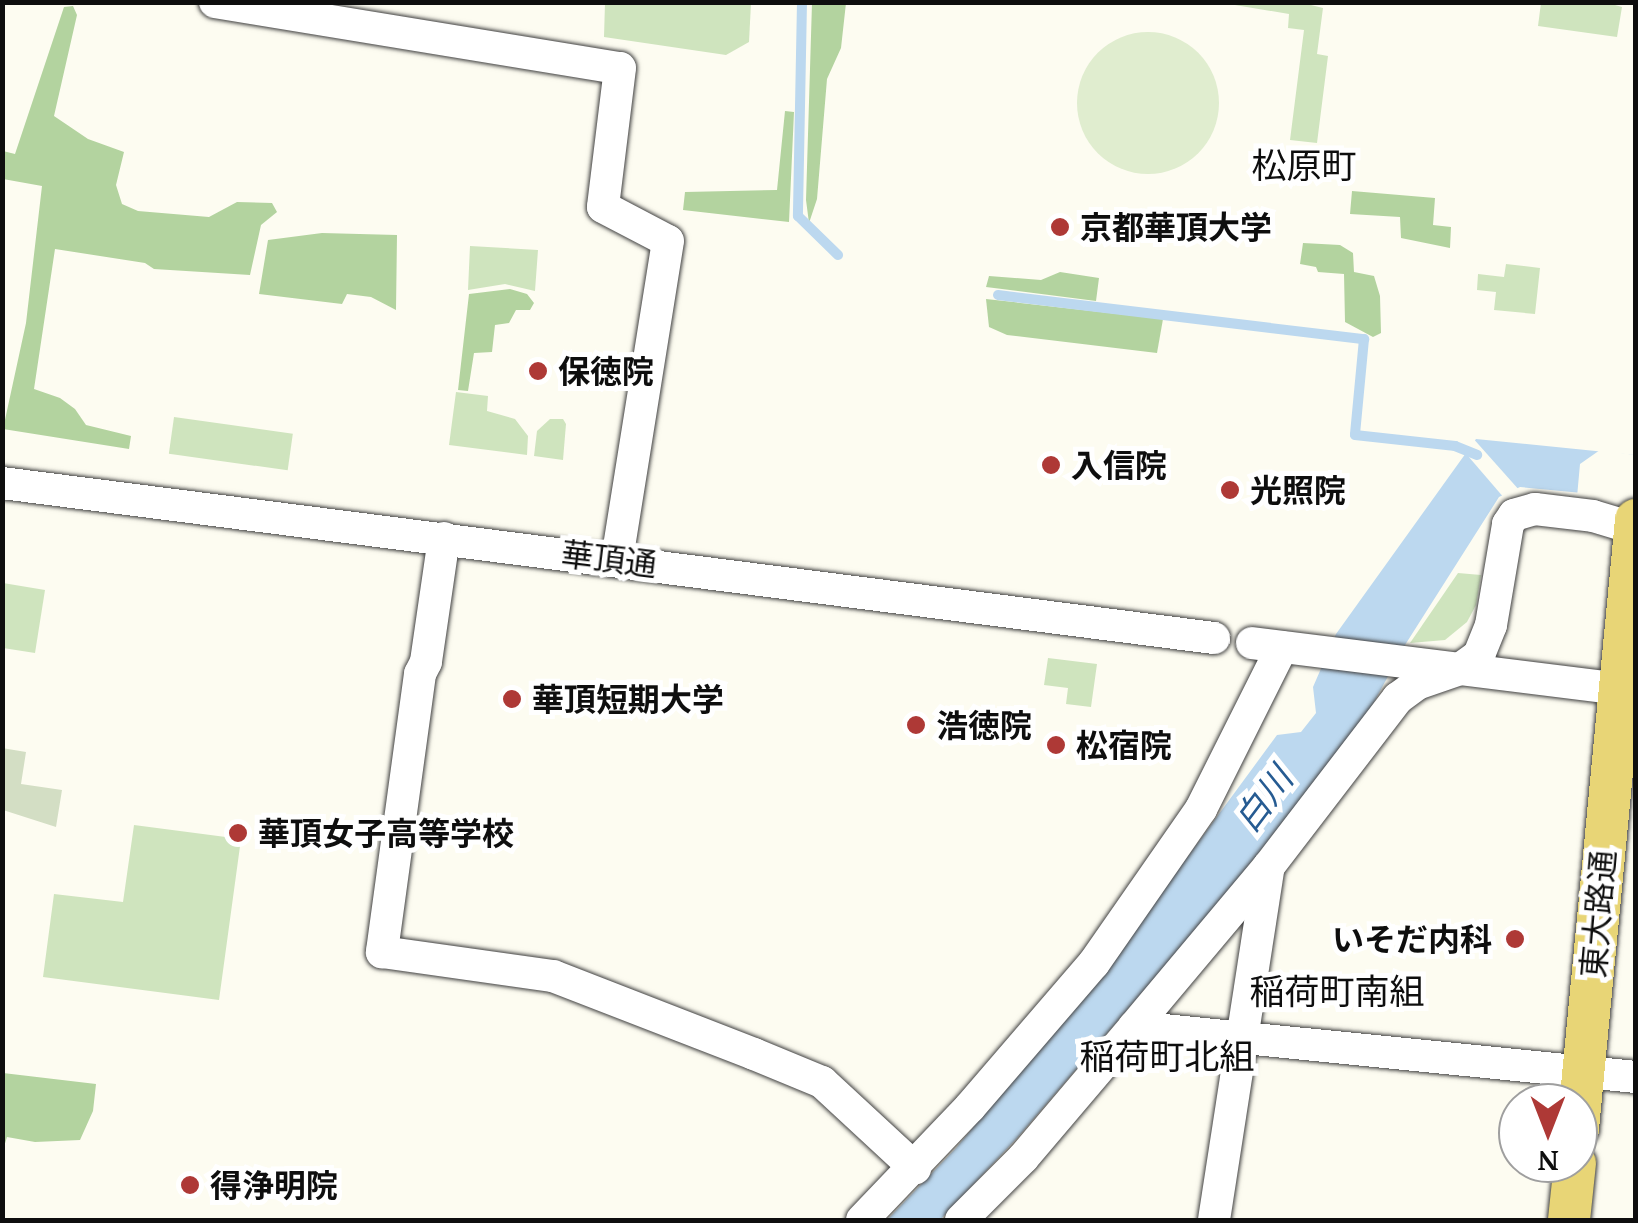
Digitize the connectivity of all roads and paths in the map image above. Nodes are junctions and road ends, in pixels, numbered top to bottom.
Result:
1 (214, 2) edge
2 (2, 483) edge
3 (1636, 520) edge
4 (1635, 529) edge
5 (444, 538) junction
6 (617, 560) junction
7 (1214, 638) dead end
8 (1460, 669) junction
9 (1628, 690) edge
10 (1269, 866) junction
11 (1134, 1027) junction
12 (1240, 1039) junction
13 (1583, 1073) junction
14 (1636, 1076) edge
15 (1582, 1083) edge
16 (914, 1168) junction
17 (1573, 1183) edge
18 (862, 1220) edge
19 (962, 1220) edge
20 (1214, 1220) edge
21 (1569, 1220) edge

1 - 6 street
2 - 5 street, 華頂通
3 - 4 main road, 東大路通
4 - 8 street
4 - 9 main road, 東大路通
5 - 6 street, 華頂通
5 - 16 street
6 - 7 street, 華頂通
8 - 9 street
8 - 10 street
8 - 16 street
9 - 13 main road, 東大路通
10 - 11 street
10 - 12 street
11 - 12 street
11 - 19 street
12 - 13 street
12 - 20 street
13 - 14 street
13 - 15 main road, 東大路通
16 - 18 street
17 - 21 main road

